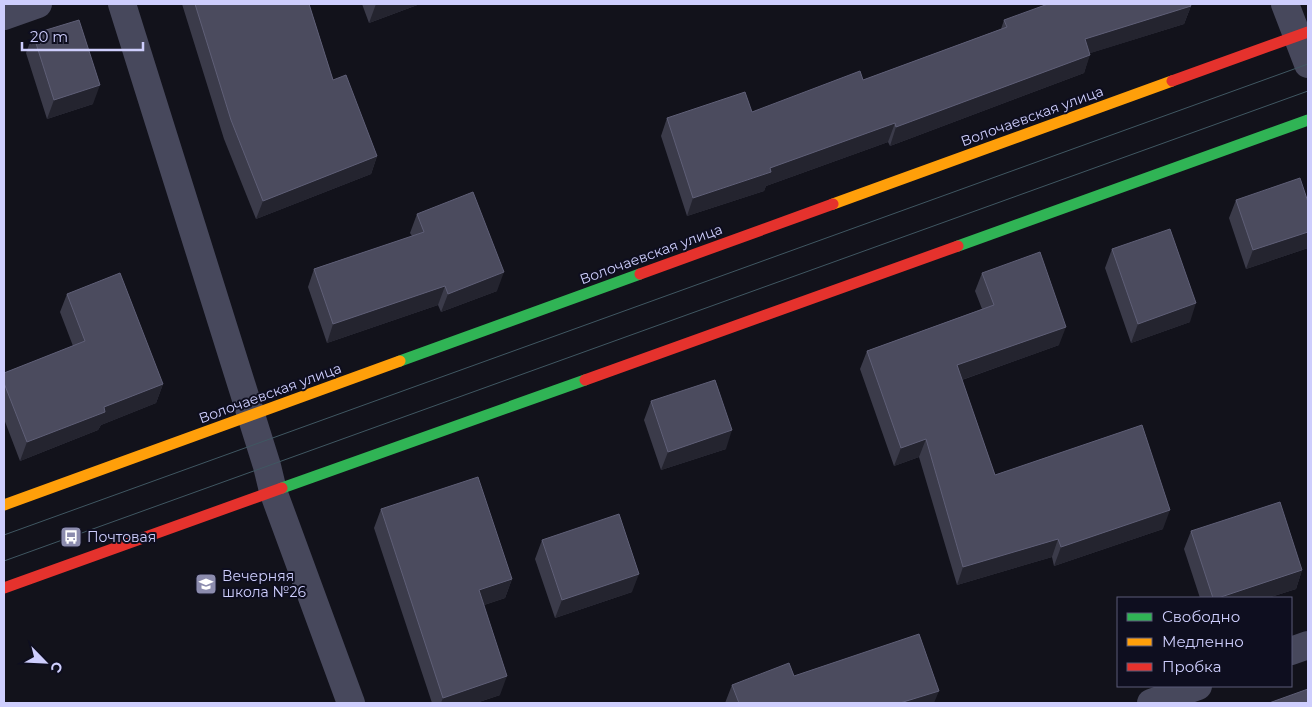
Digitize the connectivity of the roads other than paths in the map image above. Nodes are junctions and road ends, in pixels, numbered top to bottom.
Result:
1 (38, 4) edge
2 (122, 4) edge
3 (1285, 4) edge
4 (4, 16) edge
5 (1303, 34) edge
6 (1308, 64) edge
7 (1308, 120) edge
8 (250, 416) junction
9 (273, 491) junction
10 (4, 505) edge
11 (4, 588) edge
12 (1308, 645) edge
13 (1292, 651) edge
14 (1195, 687) edge
15 (351, 703) edge
16 (1151, 703) edge

1 - 4 street
2 - 8 street
3 - 5 street
5 - 6 street
5 - 8 main road, Волочаевская улица
7 - 9 main road
8 - 9 street
8 - 10 main road, Волочаевская улица
9 - 11 main road
9 - 15 street
12 - 13 street
14 - 16 street

